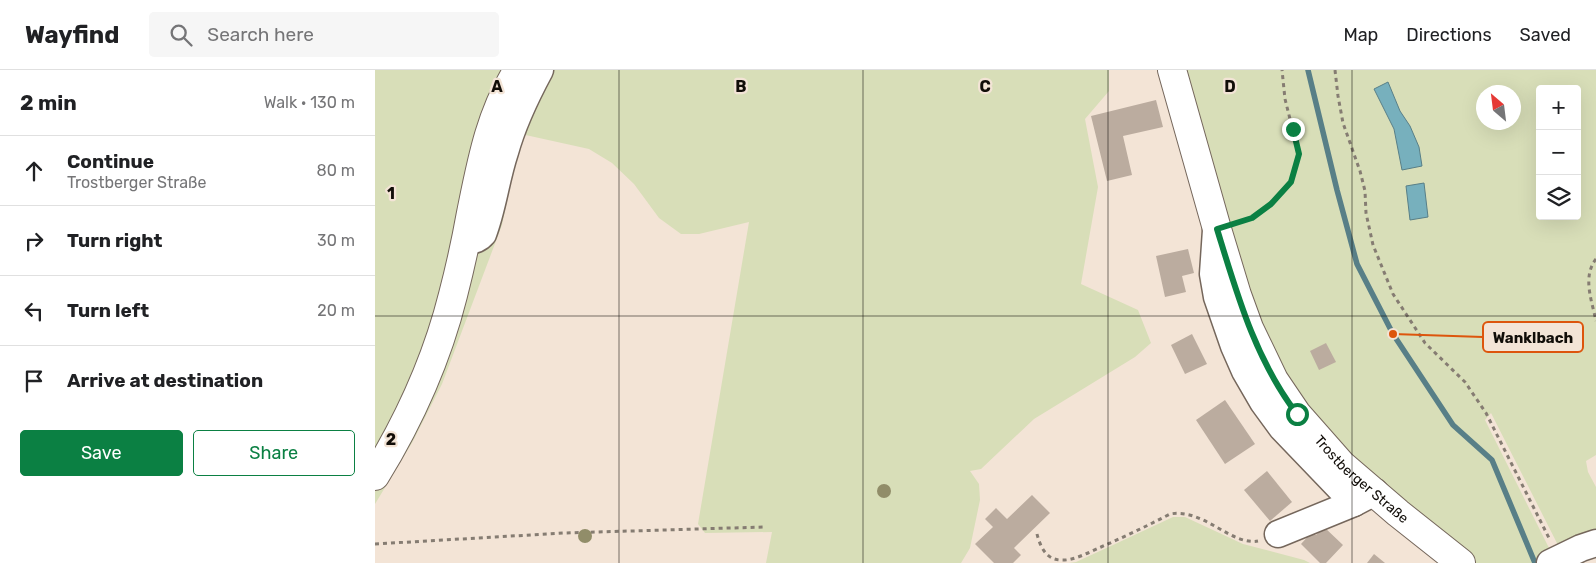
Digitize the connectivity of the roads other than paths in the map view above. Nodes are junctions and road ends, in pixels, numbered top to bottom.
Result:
1 (518, 70) edge
2 (540, 70) edge
3 (1172, 70) edge
4 (466, 241) junction
5 (375, 476) edge
6 (1364, 498) junction
7 (1278, 534) road end
8 (1596, 543) edge
9 (1554, 561) edge
10 (1461, 563) edge

1 - 4 main road
2 - 4 lane
3 - 6 main road, Trostberger Straße
4 - 5 main road
6 - 7 lane
6 - 10 main road, Trostberger Straße
8 - 9 lane

